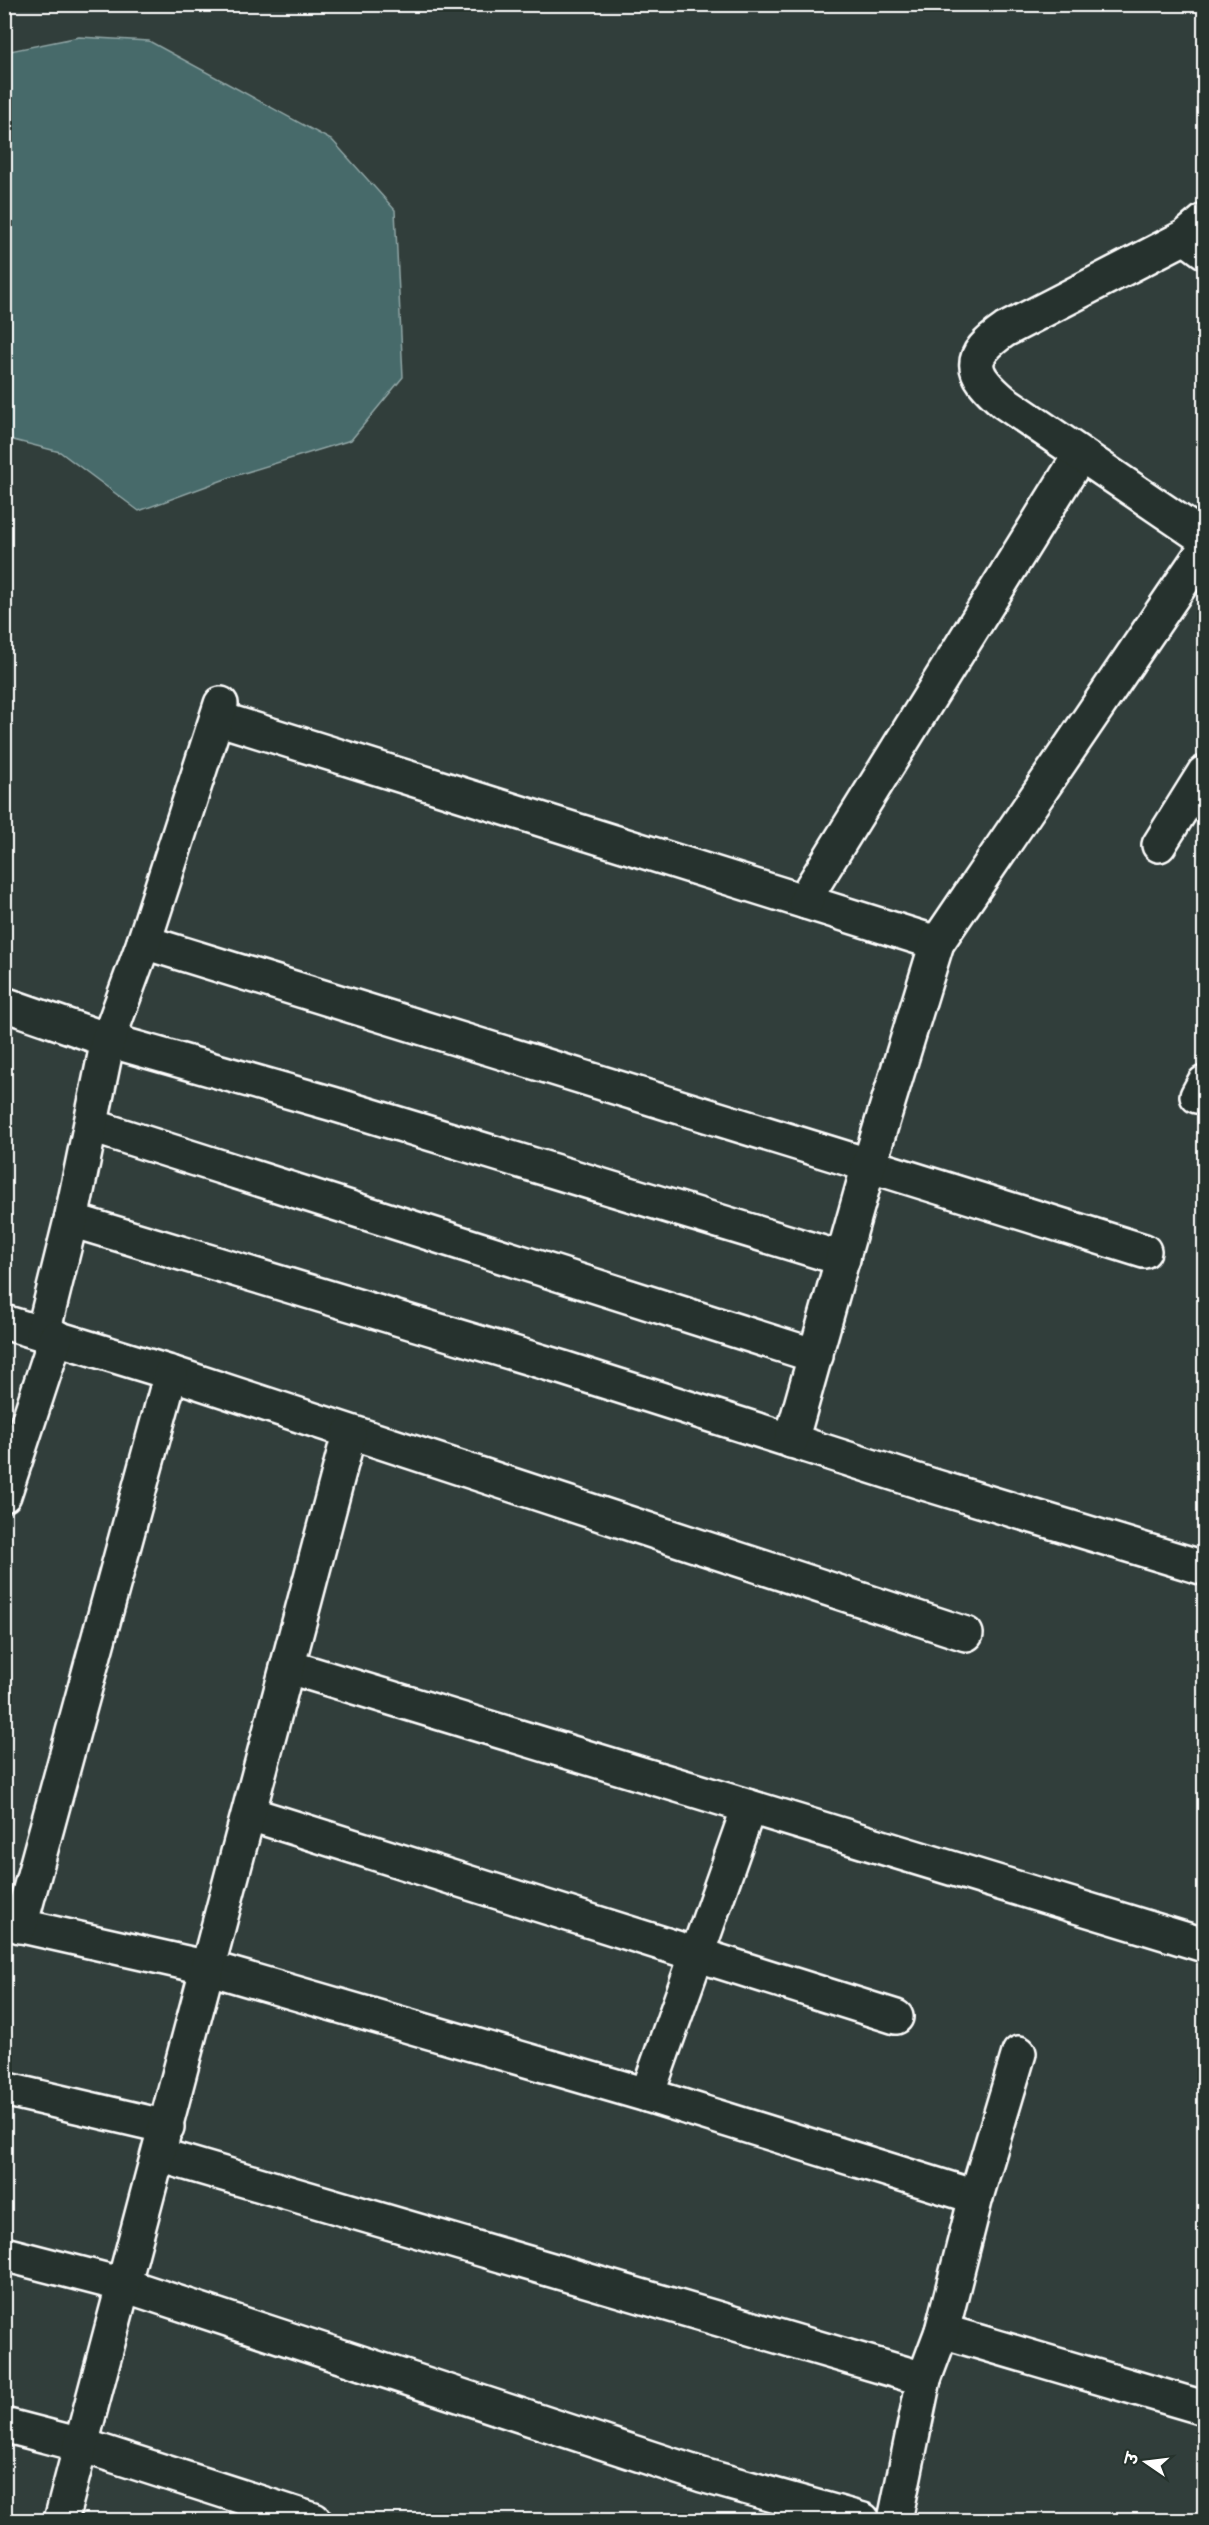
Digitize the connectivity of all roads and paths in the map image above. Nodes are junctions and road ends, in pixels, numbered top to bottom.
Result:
1 (1198, 236) edge
2 (1080, 455) junction
3 (1204, 538) edge
4 (1204, 550) edge
5 (1204, 773) edge
6 (1159, 844) dead end
7 (806, 902) junction
8 (144, 942) junction
9 (938, 943) junction
10 (4, 1004) edge
11 (108, 1040) junction
12 (92, 1126) junction
13 (869, 1166) junction
14 (71, 1220) junction
15 (1144, 1251) dead end
16 (843, 1259) junction
17 (4, 1322) edge
18 (50, 1335) junction
19 (816, 1356) junction
20 (171, 1373) junction
21 (349, 1434) junction
22 (791, 1441) junction
23 (4, 1495) edge
24 (1204, 1568) edge
25 (966, 1634) dead end
26 (289, 1667) junction
27 (749, 1807) junction
28 (250, 1814) junction
29 (12, 1924) edge
30 (1204, 1945) edge
31 (695, 1954) junction
32 (209, 1968) junction
33 (896, 2017) dead end
34 (1019, 2053) dead end
35 (4, 2089) edge
36 (646, 2095) junction
37 (163, 2141) junction
38 (976, 2197) junction
39 (4, 2254) edge
40 (124, 2285) junction
41 (942, 2331) junction
42 (924, 2379) junction
43 (1204, 2408) edge
44 (4, 2425) edge
45 (81, 2445) junction
46 (61, 2520) edge
47 (314, 2520) edge
48 (863, 2520) edge
49 (895, 2520) edge

1 - 2 street
2 - 3 street
2 - 7 street
4 - 9 street
5 - 6 street
7 - 8 street
7 - 9 street
8 - 11 street
8 - 13 street
9 - 13 street
10 - 11 street
11 - 12 street
11 - 16 street
12 - 14 street
12 - 19 street
13 - 15 street
13 - 16 street
14 - 18 street
14 - 22 street
16 - 19 street
17 - 18 street
18 - 20 street
18 - 23 street
19 - 22 street
20 - 21 street
20 - 29 street
21 - 25 street
21 - 26 street
22 - 24 street
26 - 27 street
26 - 28 street
27 - 30 street
27 - 31 street
28 - 31 street
28 - 32 street
29 - 32 street
31 - 33 street
31 - 36 street
32 - 36 street
32 - 37 street
34 - 38 street
35 - 37 street
36 - 38 street
37 - 40 street
37 - 42 street
38 - 41 street
39 - 40 street
40 - 45 street
40 - 48 street
41 - 42 street
41 - 43 street
42 - 49 street
44 - 45 street
45 - 46 street
45 - 47 street

